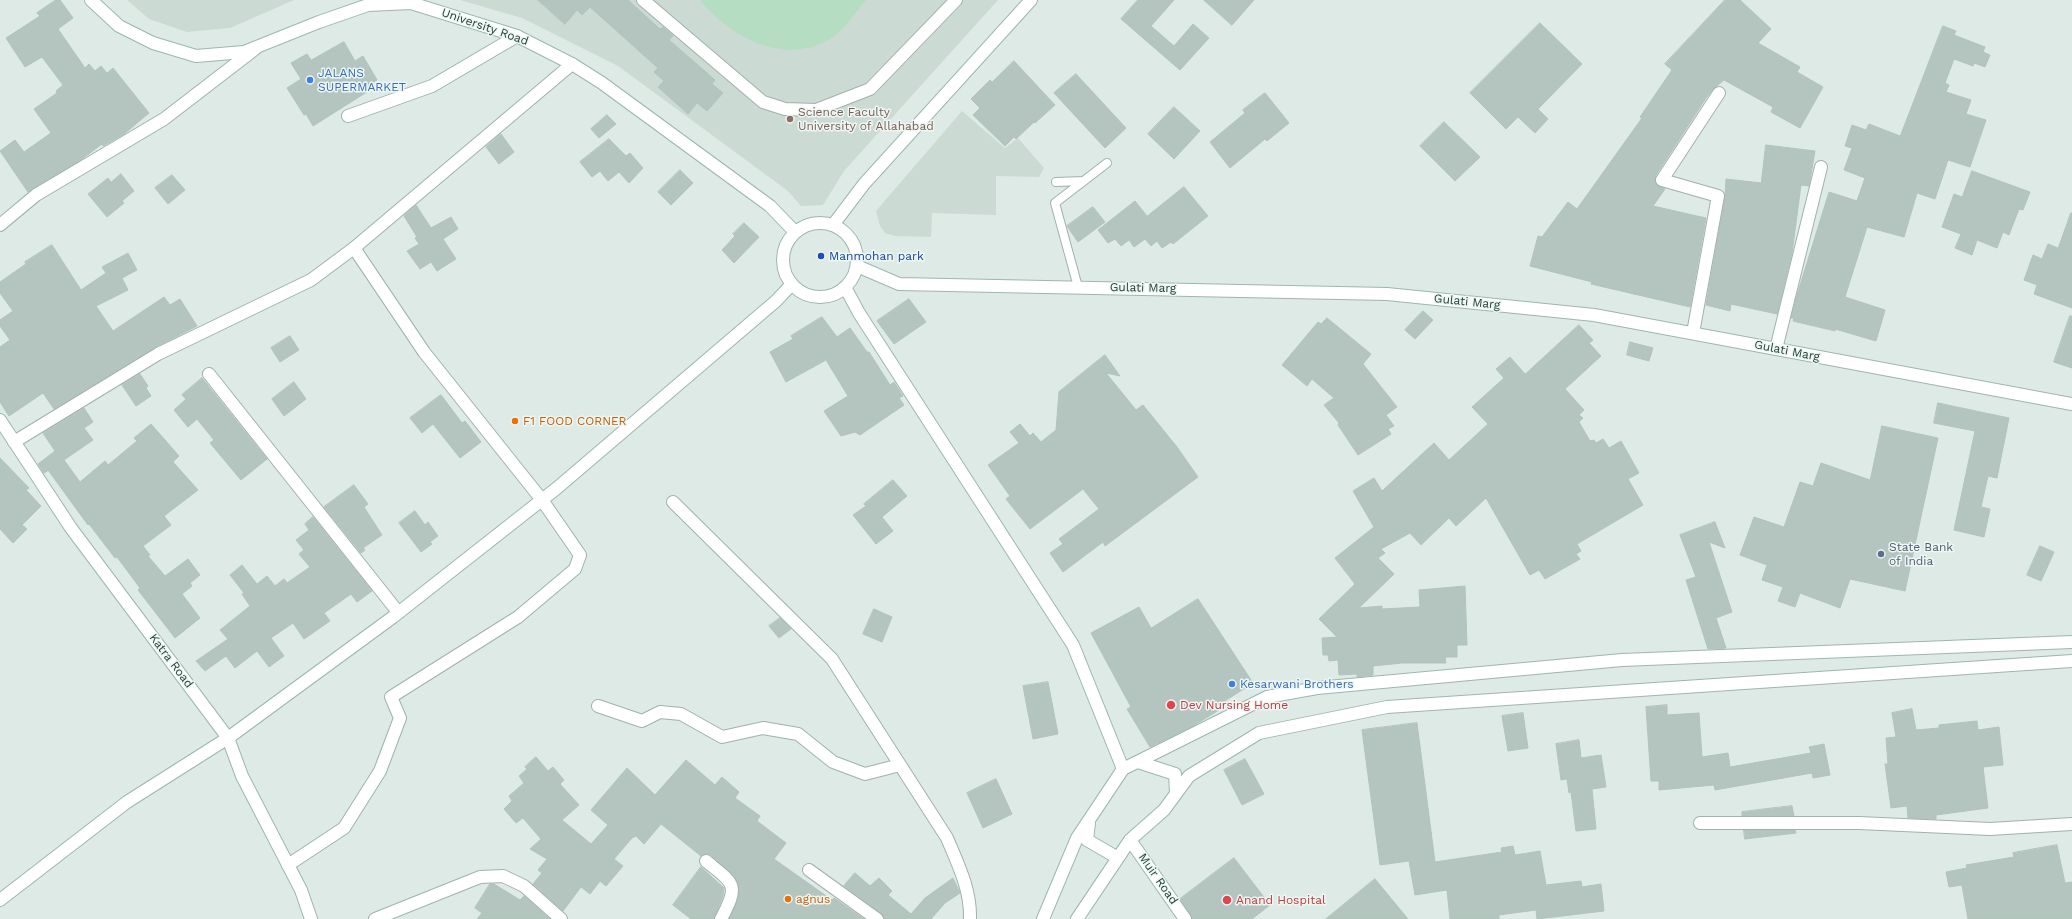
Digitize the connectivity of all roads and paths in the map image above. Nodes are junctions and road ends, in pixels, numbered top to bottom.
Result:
1 (91, 0) edge
2 (643, 0) edge
3 (956, 0) edge
4 (1030, 0) edge
5 (517, 36) junction
6 (260, 45) junction
7 (572, 64) junction
8 (1720, 93) dead end
9 (348, 116) dead end
10 (1107, 163) dead end
11 (1821, 168) dead end
12 (1084, 181) junction
13 (1056, 182) dead end
14 (0, 225) edge
15 (833, 225) junction
16 (795, 232) junction
17 (354, 248) junction
18 (857, 266) junction
19 (792, 284) junction
20 (845, 287) junction
21 (1078, 287) junction
22 (1693, 333) junction
23 (1776, 349) junction
24 (209, 374) dead end
25 (2072, 404) edge
26 (0, 420) edge
27 (14, 442) junction
28 (542, 500) junction
29 (673, 502) dead end
30 (398, 612) junction
31 (2072, 642) edge
32 (2072, 661) edge
33 (598, 706) dead end
34 (228, 738) junction
35 (1138, 762) junction
36 (900, 765) junction
37 (1123, 769) junction
38 (1176, 793) junction
39 (1089, 821) junction
40 (1700, 823) dead end
41 (2072, 824) edge
42 (1130, 840) junction
43 (1118, 858) junction
44 (706, 861) dead end
45 (288, 865) junction
46 (809, 870) dead end
47 (0, 900) edge
48 (312, 919) edge
49 (375, 919) edge
50 (561, 919) edge
51 (721, 919) edge
52 (877, 919) edge
53 (970, 919) edge
54 (1043, 919) edge
55 (1076, 919) edge
56 (1185, 919) edge

1 - 6 street, University Road
2 - 3 street
4 - 15 street
5 - 6 street, University Road
5 - 7 street, University Road
5 - 9 street
6 - 14 street
7 - 16 street, University Road
7 - 17 street
8 - 22 street
10 - 12 lane
11 - 23 street
12 - 13 lane
12 - 21 lane
15 - 16 street
15 - 18 street
16 - 19 street
17 - 27 street
17 - 28 street
18 - 20 street
18 - 21 street, Gulati Marg
19 - 20 street
19 - 28 street
20 - 37 street
21 - 22 street, Gulati Marg
22 - 23 street, Gulati Marg
23 - 25 street, Gulati Marg
24 - 30 street
26 - 27 street, Katra Road
27 - 34 street, Katra Road
28 - 30 street
28 - 45 street
29 - 36 street
30 - 34 street
31 - 35 street
32 - 38 street
33 - 36 street
34 - 45 street, Katra Road
34 - 47 street
35 - 37 street
35 - 38 street
36 - 53 street
37 - 39 street
38 - 42 street
39 - 43 street
39 - 54 street
40 - 41 street
42 - 43 street
42 - 56 street, Muir Road
43 - 55 street
44 - 51 street
45 - 48 street, Katra Road
46 - 52 street
49 - 50 street

